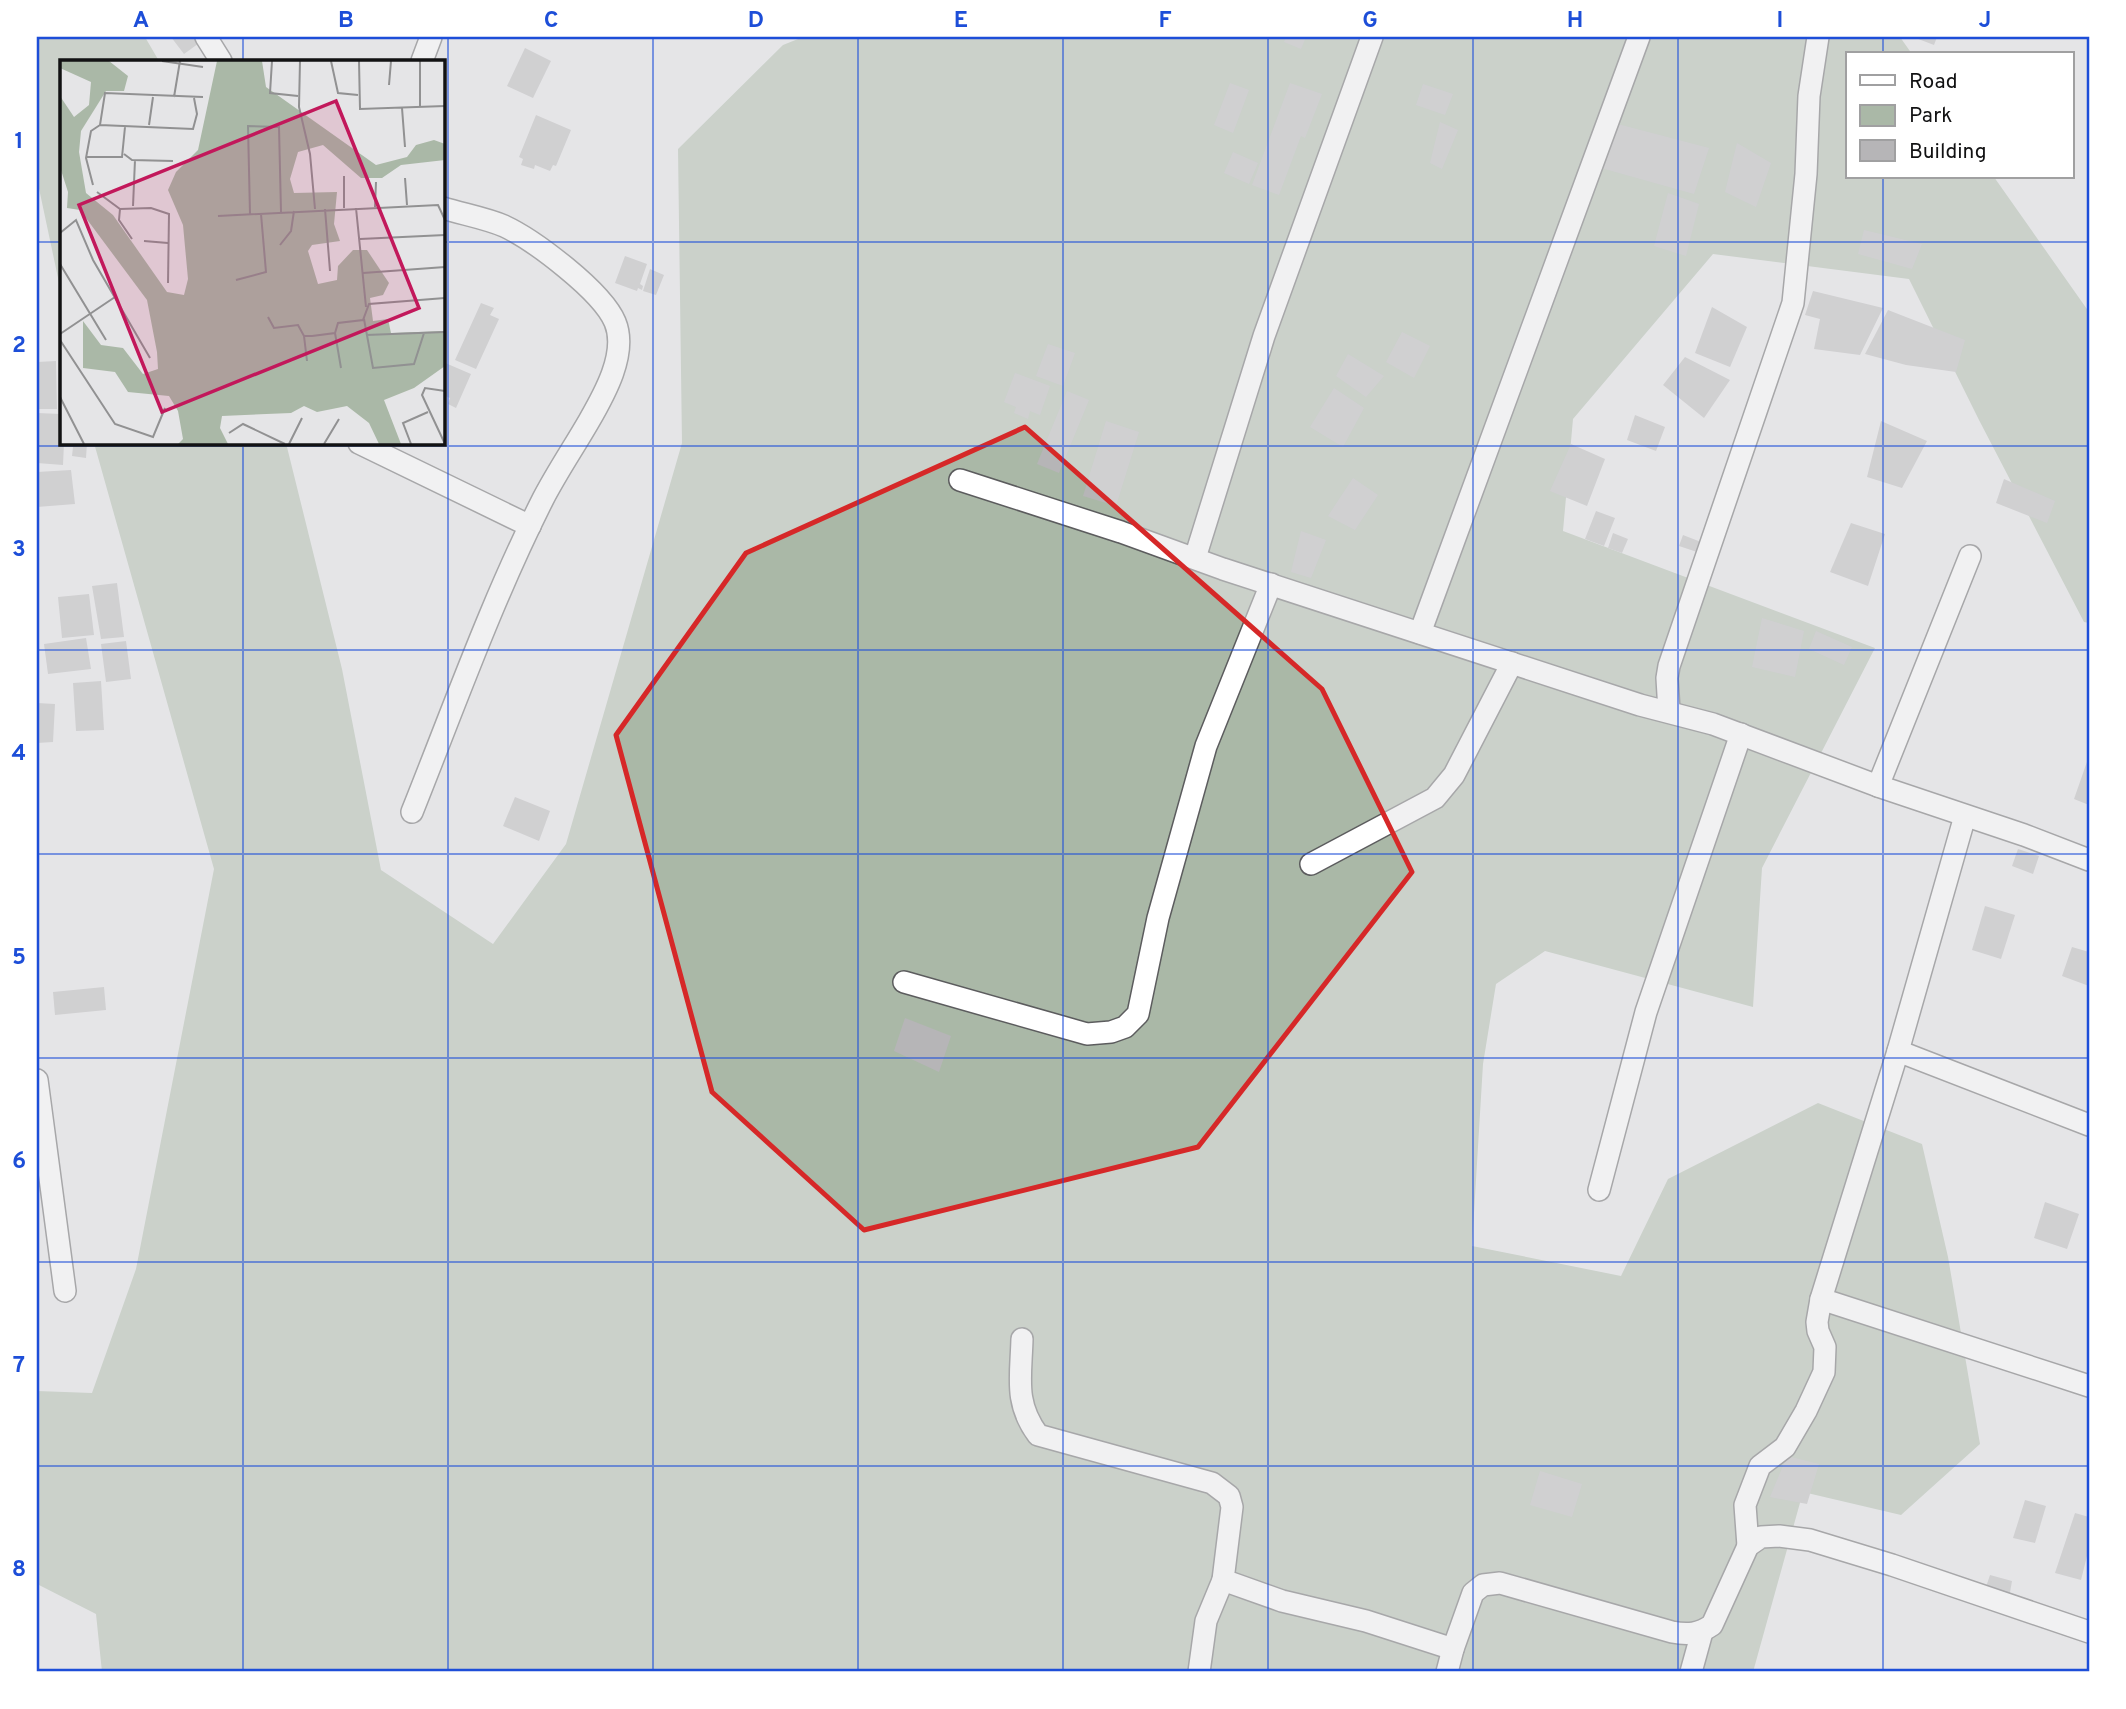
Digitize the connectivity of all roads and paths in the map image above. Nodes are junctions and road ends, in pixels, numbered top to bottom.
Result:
1 (206, 37) edge
2 (431, 37) edge
3 (1372, 37) edge
4 (1639, 37) edge
5 (1818, 37) edge
6 (219, 60) edge
7 (422, 60) edge
8 (444, 208) edge
9 (361, 444) edge
10 (960, 480) dead end
11 (530, 526) junction
12 (1970, 556) dead end
13 (1195, 558) junction
14 (1270, 584) junction
15 (1420, 633) junction
16 (1512, 663) junction
17 (1669, 711) junction
18 (1741, 734) junction
19 (1878, 786) junction
20 (412, 812) dead end
21 (1965, 816) junction
22 (2089, 860) edge
23 (1311, 864) dead end
24 (904, 982) dead end
25 (1898, 1051) junction
26 (37, 1080) edge
27 (2089, 1125) edge
28 (1599, 1190) dead end
29 (65, 1291) dead end
30 (1821, 1299) junction
31 (1022, 1339) dead end
32 (2089, 1386) edge
33 (1748, 1546) junction
34 (1223, 1580) junction
35 (1702, 1632) junction
36 (2089, 1632) edge
37 (1453, 1649) junction
38 (1199, 1672) edge
39 (1447, 1672) edge
40 (1691, 1672) edge

1 - 6 street
2 - 7 street
3 - 13 street
4 - 15 street
5 - 17 street
8 - 11 street
9 - 11 street
10 - 13 street
11 - 20 street
12 - 19 street
13 - 14 street
14 - 15 street
14 - 24 street
15 - 16 street
16 - 17 street
16 - 23 street
17 - 18 street
18 - 19 street
18 - 28 street
19 - 21 street
21 - 22 street
21 - 25 street
25 - 27 street
25 - 30 street
26 - 29 street
30 - 32 street
30 - 33 street
31 - 34 street
33 - 35 street
33 - 36 street
34 - 37 street
34 - 38 street
35 - 37 street
35 - 40 street
37 - 39 street

